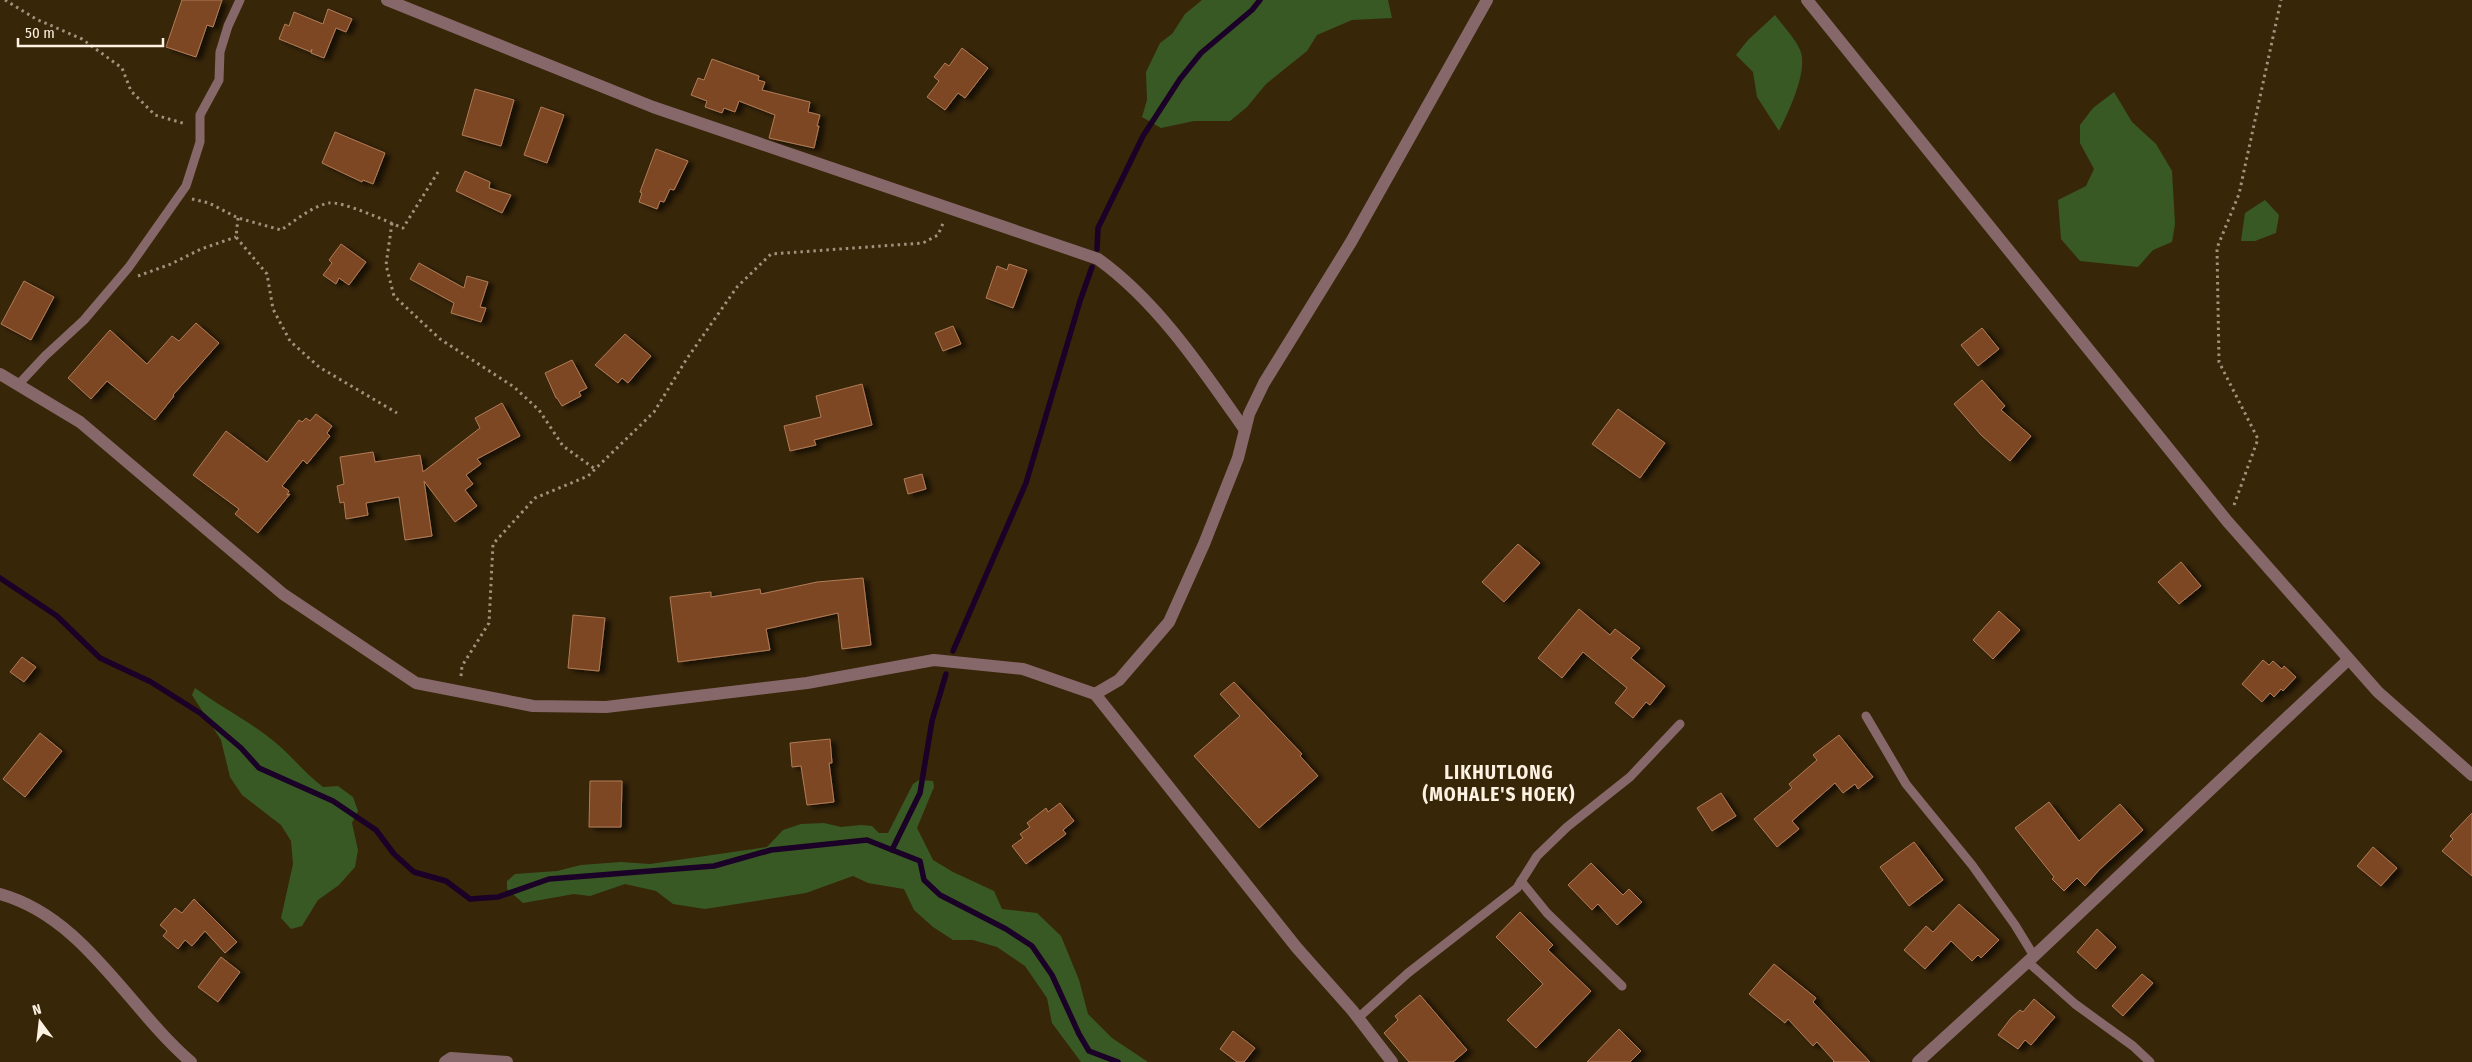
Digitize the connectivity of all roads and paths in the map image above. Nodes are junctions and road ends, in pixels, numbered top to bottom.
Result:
1 (6, 0) edge
2 (240, 0) edge
3 (387, 0) edge
4 (1487, 0) edge
5 (1807, 0) edge
6 (2281, 0) edge
7 (200, 128) junction
8 (438, 172) dead end
9 (179, 196) junction
10 (949, 209) junction
11 (238, 218) junction
12 (392, 224) junction
13 (236, 237) junction
14 (123, 274) junction
15 (0, 374) edge
16 (18, 385) junction
17 (397, 413) dead end
18 (1245, 430) junction
19 (595, 469) junction
20 (2227, 521) junction
21 (2348, 660) junction
22 (459, 690) junction
23 (1095, 694) junction
24 (1866, 716) dead end
25 (1680, 724) dead end
26 (2472, 775) edge
27 (1521, 881) junction
28 (0, 894) edge
29 (2031, 959) junction
30 (1622, 986) dead end
31 (1358, 1018) junction
32 (191, 1062) edge
33 (446, 1062) edge
34 (507, 1062) edge
35 (1392, 1062) edge
36 (1918, 1062) edge
37 (2150, 1062) edge

1 - 7 path
2 - 7 lane
3 - 10 street
4 - 18 street
5 - 20 street
6 - 20 path
7 - 9 lane
8 - 12 path
9 - 11 path
9 - 14 lane
10 - 18 street
10 - 19 path
11 - 12 path
11 - 13 path
12 - 19 path
13 - 14 path
13 - 17 path
14 - 16 lane
15 - 16 street
16 - 22 street
18 - 23 street
19 - 22 path
20 - 21 street
21 - 26 street
21 - 29 street
22 - 23 street
23 - 31 street
24 - 29 lane
25 - 27 lane
27 - 30 lane
27 - 31 lane
28 - 32 street
29 - 36 street
29 - 37 lane
31 - 35 street
33 - 34 street

